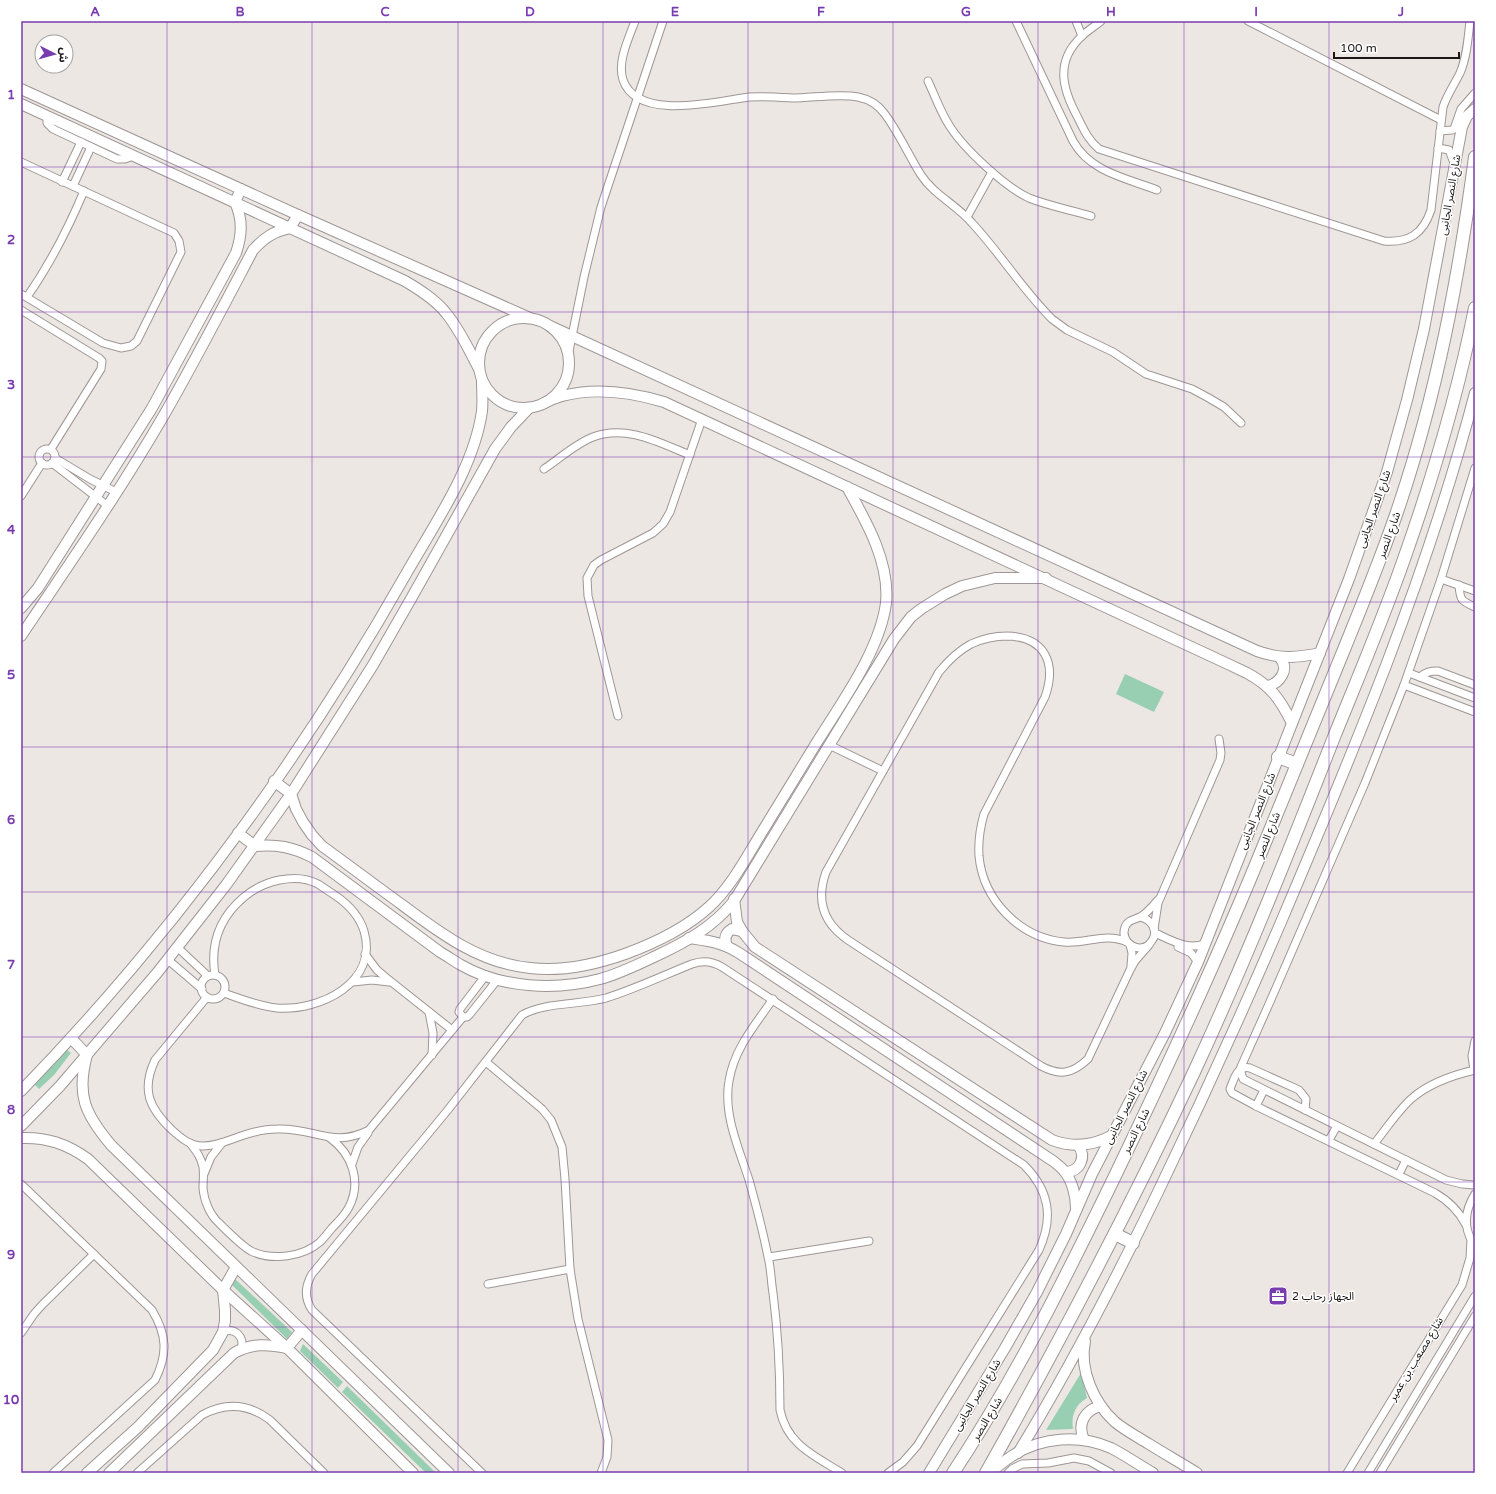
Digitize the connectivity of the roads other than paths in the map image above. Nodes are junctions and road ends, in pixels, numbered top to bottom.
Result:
1 (635, 21) edge
2 (662, 21) edge
3 (1016, 21) edge
4 (1076, 21) edge
5 (1101, 21) edge
6 (1248, 21) edge
7 (1470, 21) edge
8 (1082, 36) junction
9 (928, 81) dead end
10 (21, 89) edge
11 (1475, 93) edge
12 (637, 97) junction
13 (21, 104) edge
14 (1475, 108) edge
15 (47, 116) junction
16 (1441, 120) junction
17 (1440, 131) junction
18 (81, 142) junction
19 (91, 147) junction
20 (1438, 148) junction
21 (133, 156) junction
22 (1475, 157) edge
23 (21, 162) edge
24 (1455, 167) junction
25 (992, 172) junction
26 (62, 182) junction
27 (73, 186) junction
28 (241, 188) junction
29 (1157, 190) dead end
30 (84, 191) junction
31 (235, 202) junction
32 (298, 215) junction
33 (1091, 216) dead end
34 (967, 217) junction
35 (290, 228) junction
36 (24, 296) edge
37 (1475, 308) edge
38 (21, 310) edge
39 (530, 318) junction
40 (550, 326) junction
41 (572, 336) junction
42 (568, 356) junction
43 (479, 369) junction
44 (482, 380) junction
45 (1475, 393) edge
46 (542, 404) junction
47 (529, 408) junction
48 (702, 419) junction
49 (1241, 423) dead end
50 (51, 449) junction
51 (690, 456) junction
52 (54, 461) junction
53 (42, 463) junction
54 (1475, 468) edge
55 (544, 469) dead end
56 (104, 485) junction
57 (847, 487) junction
58 (116, 492) junction
59 (21, 496) edge
60 (96, 497) junction
61 (108, 506) junction
62 (1046, 578) junction
63 (1441, 579) junction
64 (1459, 585) junction
65 (1475, 591) edge
66 (1475, 607) edge
67 (21, 608) edge
68 (21, 636) edge
69 (1320, 653) junction
70 (1280, 658) junction
71 (1409, 673) junction
72 (1420, 677) junction
73 (1404, 685) junction
74 (1475, 685) edge
75 (1268, 686) junction
76 (1446, 687) junction
77 (1475, 698) edge
78 (1441, 699) junction
79 (1475, 712) edge
80 (618, 716) dead end
81 (1292, 723) junction
82 (1219, 739) dead end
83 (829, 745) junction
84 (1278, 757) junction
85 (1297, 764) junction
86 (883, 771) junction
87 (274, 781) junction
88 (291, 794) junction
89 (238, 833) junction
90 (255, 846) junction
91 (724, 891) junction
92 (1161, 895) junction
93 (734, 901) junction
94 (1140, 917) junction
95 (1126, 926) junction
96 (680, 928) junction
97 (742, 931) junction
98 (1154, 933) junction
99 (1106, 937) junction
100 (691, 938) junction
101 (1205, 943) junction
102 (1129, 944) junction
103 (1149, 945) junction
104 (727, 946) junction
105 (177, 947) junction
106 (366, 954) junction
107 (168, 959) junction
108 (1198, 962) junction
109 (1130, 970) junction
110 (486, 975) junction
111 (212, 976) junction
112 (498, 979) junction
113 (353, 982) junction
114 (391, 982) junction
115 (202, 989) junction
116 (224, 993) junction
117 (207, 997) junction
118 (773, 999) junction
119 (429, 1012) junction
120 (463, 1017) junction
121 (452, 1030) junction
122 (71, 1038) junction
123 (1475, 1041) edge
124 (87, 1055) junction
125 (432, 1056) junction
126 (486, 1062) junction
127 (1240, 1069) junction
128 (1475, 1070) edge
129 (1264, 1090) junction
130 (21, 1091) edge
131 (1256, 1106) junction
132 (1305, 1110) junction
133 (21, 1126) edge
134 (1337, 1126) junction
135 (369, 1130) junction
136 (1111, 1136) junction
137 (21, 1138) edge
138 (330, 1138) junction
139 (1329, 1140) junction
140 (224, 1142) junction
141 (190, 1143) junction
142 (1374, 1144) junction
143 (1078, 1146) junction
144 (1406, 1160) junction
145 (352, 1164) junction
146 (1065, 1172) junction
147 (1399, 1174) junction
148 (204, 1176) junction
149 (21, 1184) edge
150 (1475, 1185) edge
151 (1475, 1194) edge
152 (1076, 1212) junction
153 (1466, 1225) junction
154 (1115, 1234) junction
155 (869, 1241) dead end
156 (1473, 1242) edge
157 (1133, 1243) junction
158 (94, 1254) junction
159 (768, 1257) junction
160 (236, 1267) junction
161 (570, 1269) junction
162 (488, 1284) dead end
163 (223, 1290) junction
164 (1474, 1299) edge
165 (1475, 1316) edge
166 (302, 1330) junction
167 (223, 1332) junction
168 (21, 1333) edge
169 (1086, 1335) junction
170 (287, 1348) junction
171 (242, 1349) junction
172 (1101, 1406) junction
173 (1084, 1440) junction
174 (1018, 1453) junction
175 (322, 1472) edge
176 (53, 1473) edge
177 (87, 1473) edge
178 (109, 1473) edge
179 (137, 1473) edge
180 (413, 1473) edge
181 (448, 1473) edge
182 (482, 1473) edge
183 (601, 1473) edge
184 (842, 1473) edge
185 (888, 1473) edge
186 (929, 1473) edge
187 (953, 1473) edge
188 (986, 1473) edge
189 (990, 1473) edge
190 (1008, 1473) edge
191 (1111, 1473) edge
192 (1153, 1473) edge
193 (1197, 1473) edge
194 (1347, 1473) edge
195 (1368, 1473) edge
196 (1380, 1473) edge

1 - 12 street
2 - 12 street
3 - 29 street
4 - 8 street
5 - 8 street
6 - 16 street
7 - 16 street
8 - 20 street
9 - 25 street
10 - 28 street
11 - 17 street
12 - 34 street
12 - 41 street
13 - 15 street
14 - 24 street, شارع النصر الجانبى
15 - 18 street
15 - 21 street
16 - 17 street
17 - 20 street
18 - 19 street
18 - 26 street
19 - 21 street
19 - 27 street
20 - 24 street
21 - 31 street
22 - 85 main road, شارع النصر
23 - 26 street
24 - 69 street, شارع النصر الجانبى
25 - 33 street
25 - 34 street
26 - 27 street
27 - 30 street
28 - 31 street
28 - 32 street
30 - 36 street
30 - 36 street
31 - 35 street
31 - 56 street
32 - 35 street
32 - 39 street
34 - 49 street
35 - 43 street
35 - 58 street
37 - 154 main road, شارع النصر
38 - 50 street
39 - 40 street
39 - 43 street
40 - 41 street
40 - 42 street
41 - 42 street
41 - 70 street
42 - 46 street
43 - 44 street
44 - 47 street
44 - 87 street
45 - 157 street
46 - 47 street
46 - 48 street
47 - 88 street
48 - 51 street
48 - 57 street
50 - 52 street
50 - 53 street
51 - 55 street
51 - 80 street
52 - 53 street
52 - 56 street
52 - 60 street
53 - 59 street
54 - 63 street
56 - 58 street
56 - 60 street
57 - 62 street
57 - 91 street
58 - 61 street
60 - 61 street
60 - 67 street
61 - 68 street
62 - 75 street
62 - 83 street
63 - 64 street
63 - 71 street
64 - 65 street
64 - 66 street
69 - 70 street
69 - 81 street, شارع النصر الجانبى
70 - 75 street
71 - 72 street
71 - 73 street
72 - 74 street
72 - 76 street
73 - 78 street
73 - 127 street
75 - 81 street
76 - 77 street
76 - 78 street
78 - 79 street
81 - 84 street, شارع النصر الجانبى
82 - 92 street
83 - 86 street
83 - 93 street
84 - 85 main road
84 - 101 street, شارع النصر الجانبى
85 - 187 main road, شارع النصر
86 - 99 street
86 - 109 street
87 - 88 street
87 - 89 street
88 - 90 street
88 - 96 street
89 - 90 street
89 - 122 street
90 - 105 street
90 - 110 street
91 - 93 street
91 - 96 street
92 - 94 street
92 - 98 street
93 - 97 street
93 - 100 street
94 - 95 street
94 - 98 street
95 - 99 street
95 - 102 street
96 - 100 street
97 - 104 street
97 - 143 street
98 - 101 street
98 - 103 street
98 - 108 street
99 - 102 street
100 - 104 street
100 - 112 street
101 - 108 street, شارع النصر الجانبى
102 - 103 street
102 - 109 street
103 - 109 street
104 - 146 street
105 - 107 street
105 - 111 street
106 - 111 street
106 - 113 street
106 - 114 street
107 - 115 street
107 - 124 street
108 - 136 street, شارع النصر الجانبى
110 - 112 street
110 - 120 street
111 - 115 street
111 - 116 street
112 - 120 street
113 - 114 street
113 - 116 street
114 - 119 street
115 - 117 street
116 - 117 street
117 - 141 street
118 - 126 street
118 - 159 street
118 - 185 street
119 - 121 street
119 - 125 street
120 - 121 street
121 - 125 street
122 - 124 street
122 - 130 street
123 - 128 street
124 - 133 street
124 - 160 street
125 - 135 street
126 - 161 street
126 - 182 street
127 - 129 street
127 - 131 street
127 - 132 street
128 - 142 street
129 - 131 street
129 - 132 street
131 - 139 street
132 - 134 street
134 - 139 street
134 - 142 street
135 - 138 street
135 - 145 street
136 - 143 street
136 - 152 street, شارع النصر الجانبى
137 - 163 street
138 - 140 street
138 - 145 street
139 - 147 street
140 - 141 street
140 - 148 street
141 - 148 street
142 - 144 street
143 - 146 street
144 - 147 street
144 - 150 street
145 - 148 street
146 - 152 street
147 - 153 street
149 - 158 street
151 - 153 street
152 - 186 street, شارع النصر الجانبى
153 - 156 street
154 - 157 main road
154 - 188 main road, شارع النصر
155 - 159 street
156 - 194 street, شارع مصعب بن عمير
157 - 169 street
158 - 168 street
158 - 176 street
159 - 184 street
160 - 163 street
160 - 166 street
161 - 162 street
161 - 183 street
163 - 167 street
163 - 170 street
164 - 195 street, شارع مصعب بن عمير
165 - 196 street
166 - 170 street
166 - 181 street
167 - 171 street
167 - 177 street
169 - 172 street
169 - 174 street
170 - 171 street
170 - 180 street
171 - 178 street
172 - 173 street
172 - 193 street
173 - 174 street
173 - 192 street
174 - 189 street
175 - 179 street
190 - 191 street

